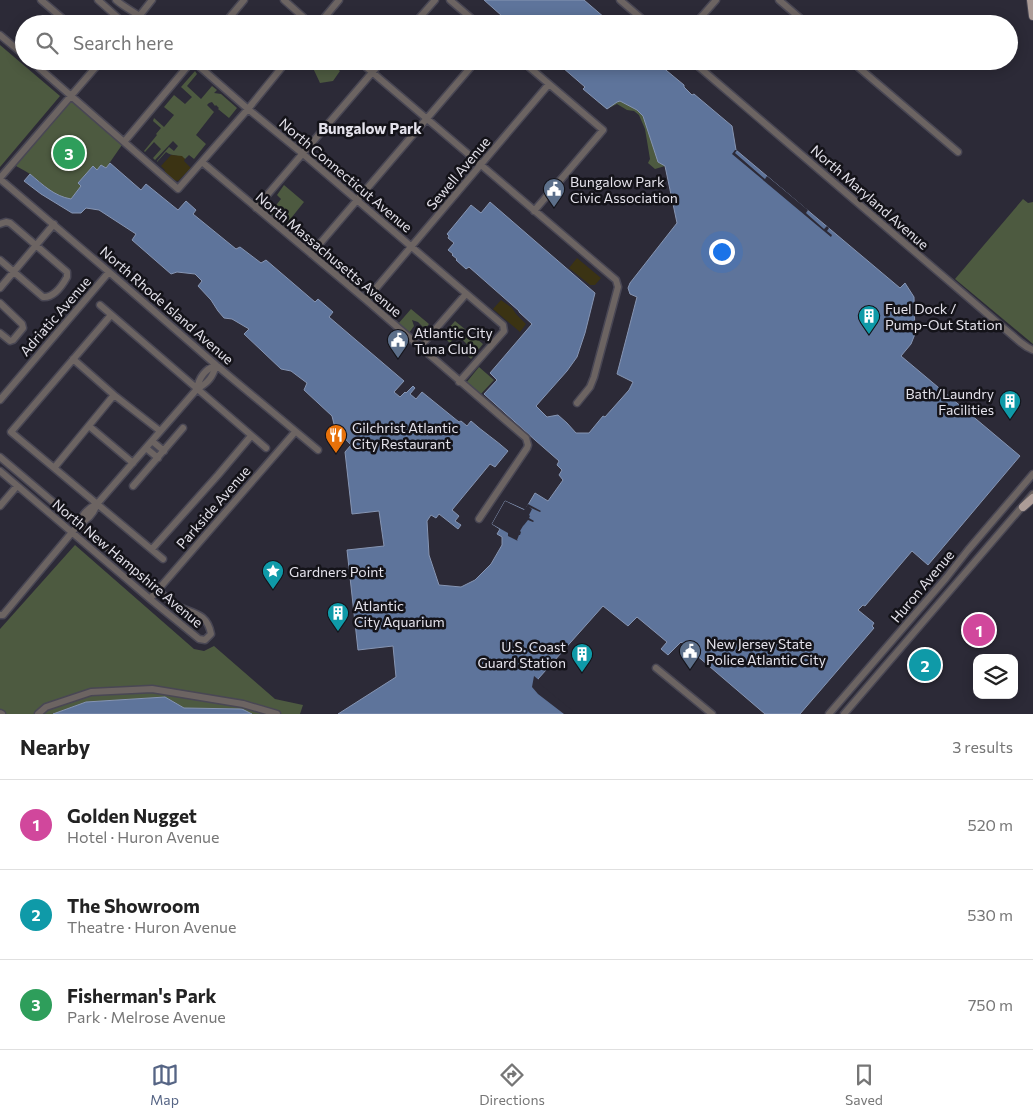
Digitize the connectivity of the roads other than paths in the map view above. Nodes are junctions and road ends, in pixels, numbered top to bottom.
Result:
1 (41, 0) edge
2 (98, 0) edge
3 (116, 0) edge
4 (152, 0) edge
5 (244, 0) edge
6 (284, 0) edge
7 (339, 0) edge
8 (434, 0) edge
9 (450, 0) edge
10 (622, 0) edge
11 (716, 0) edge
12 (779, 0) edge
13 (1031, 0) edge
14 (58, 15) edge
15 (115, 15) edge
16 (140, 15) joint
17 (232, 15) edge
18 (301, 15) edge
19 (326, 15) edge
20 (422, 15) edge
21 (468, 15) edge
22 (638, 15) edge
23 (703, 15) edge
24 (796, 15) edge
25 (1033, 16) edge
26 (0, 35) edge
27 (15, 48) edge
28 (41, 70) edge
29 (93, 70) edge
30 (184, 70) edge
31 (202, 70) edge
32 (280, 70) edge
33 (370, 70) edge
34 (468, 70) edge
35 (533, 70) edge
36 (703, 70) edge
37 (862, 70) edge
38 (373, 72) junction
39 (550, 84) junction
40 (71, 96) junction
41 (248, 109) junction
42 (427, 119) junction
43 (124, 142) junction
44 (958, 152) dead end
45 (303, 154) junction
46 (202, 162) junction
47 (481, 166) junction
48 (0, 179) edge
49 (358, 200) junction
50 (256, 208) junction
51 (534, 211) junction
52 (0, 224) edge
53 (54, 224) junction
54 (36, 245) junction
55 (411, 247) junction
56 (311, 254) junction
57 (0, 260) edge
58 (14, 272) junction
59 (109, 272) junction
60 (0, 288) edge
61 (466, 294) junction
62 (366, 300) junction
63 (0, 303) edge
64 (100, 305) dead end
65 (111, 315) junction
66 (0, 333) edge
67 (419, 348) junction
68 (1033, 350) edge
69 (73, 360) junction
70 (216, 365) junction
71 (459, 382) junction
72 (197, 389) junction
73 (114, 395) junction
74 (0, 400) edge
75 (577, 403) dead end
76 (89, 426) junction
77 (183, 428) dead end
78 (160, 431) junction
79 (295, 432) junction
80 (251, 436) junction
81 (152, 441) junction
82 (146, 448) junction
83 (266, 448) dead end
84 (318, 450) dead end
85 (164, 451) junction
86 (0, 457) edge
87 (158, 458) junction
88 (133, 463) junction
89 (54, 468) junction
90 (0, 471) edge
91 (1033, 474) edge
92 (17, 486) junction
93 (133, 486) dead end
94 (1033, 494) edge
95 (1033, 498) edge
96 (97, 504) junction
97 (0, 506) edge
98 (1023, 507) junction
99 (479, 519) dead end
100 (79, 524) junction
101 (72, 533) junction
102 (152, 549) junction
103 (163, 559) dead end
104 (158, 591) junction
105 (150, 599) junction
106 (0, 615) edge
107 (656, 668) dead end
108 (38, 714) edge
109 (277, 714) edge
110 (712, 714) edge
111 (829, 714) edge
112 (844, 714) edge

1 - 14 street
2 - 15 street
3 - 16 street
4 - 16 street
5 - 17 street
6 - 18 street
7 - 19 street
8 - 20 street
9 - 21 street
10 - 22 street
11 - 23 street
12 - 24 street
13 - 25 main road
26 - 27 street
28 - 40 street
29 - 40 street
30 - 43 street
31 - 41 street, North Connecticut Avenue
32 - 41 street
33 - 38 street
34 - 42 street
35 - 39 street
36 - 68 street, North Maryland Avenue
37 - 44 street
38 - 42 street
38 - 45 street
39 - 47 street, Sewell Avenue
39 - 51 street
40 - 43 street
40 - 48 street
41 - 45 street, North Connecticut Avenue
41 - 46 street
42 - 47 street
42 - 49 street
43 - 46 street
45 - 49 street, North Connecticut Avenue
45 - 50 street
46 - 50 street, North Massachusetts Avenue
47 - 51 street
47 - 55 street, Sewell Avenue
48 - 53 street, North Rhode Island Avenue
49 - 55 street, North Connecticut Avenue
49 - 56 street
50 - 56 street, North Massachusetts Avenue
51 - 75 street
52 - 54 street
53 - 54 street
53 - 59 street, North Rhode Island Avenue
54 - 58 street
54 - 58 street
55 - 61 street, North Connecticut Avenue
55 - 62 street, Sewell Avenue
56 - 62 street, North Massachusetts Avenue
57 - 58 street
58 - 60 street
59 - 70 street, North Rhode Island Avenue
59 - 74 street, Adriatic Avenue
61 - 67 street
61 - 71 street, North Connecticut Avenue
62 - 67 street, North Massachusetts Avenue
63 - 66 street
64 - 65 street
65 - 69 street
65 - 72 street
67 - 71 street, North Massachusetts Avenue
69 - 73 street
69 - 89 street
70 - 72 street
70 - 79 street, North Rhode Island Avenue
71 - 99 street, North Massachusetts Avenue
72 - 78 street
72 - 80 street
73 - 76 street
73 - 78 street
76 - 88 street
76 - 89 street
77 - 85 street
78 - 81 street
79 - 84 street, North Rhode Island Avenue
79 - 104 street, Parkside Avenue
80 - 83 street
80 - 102 street
81 - 82 street
81 - 85 street
82 - 87 street
82 - 88 street
85 - 87 street
86 - 100 street, North New Hampshire Avenue
87 - 93 street
88 - 96 street
89 - 96 street
90 - 92 street, North New Hampshire Avenue
91 - 111 street, Huron Avenue
92 - 97 street
92 - 101 street, North New Hampshire Avenue
94 - 98 street, Huron Avenue
95 - 98 main road
96 - 100 street
96 - 102 street
98 - 112 street, Huron Avenue
100 - 101 street
100 - 104 street, North New Hampshire Avenue
101 - 105 street, North New Hampshire Avenue
101 - 106 street
102 - 103 street
104 - 105 street, Parkside Avenue
104 - 105 street, North New Hampshire Avenue
107 - 110 street
108 - 109 street

